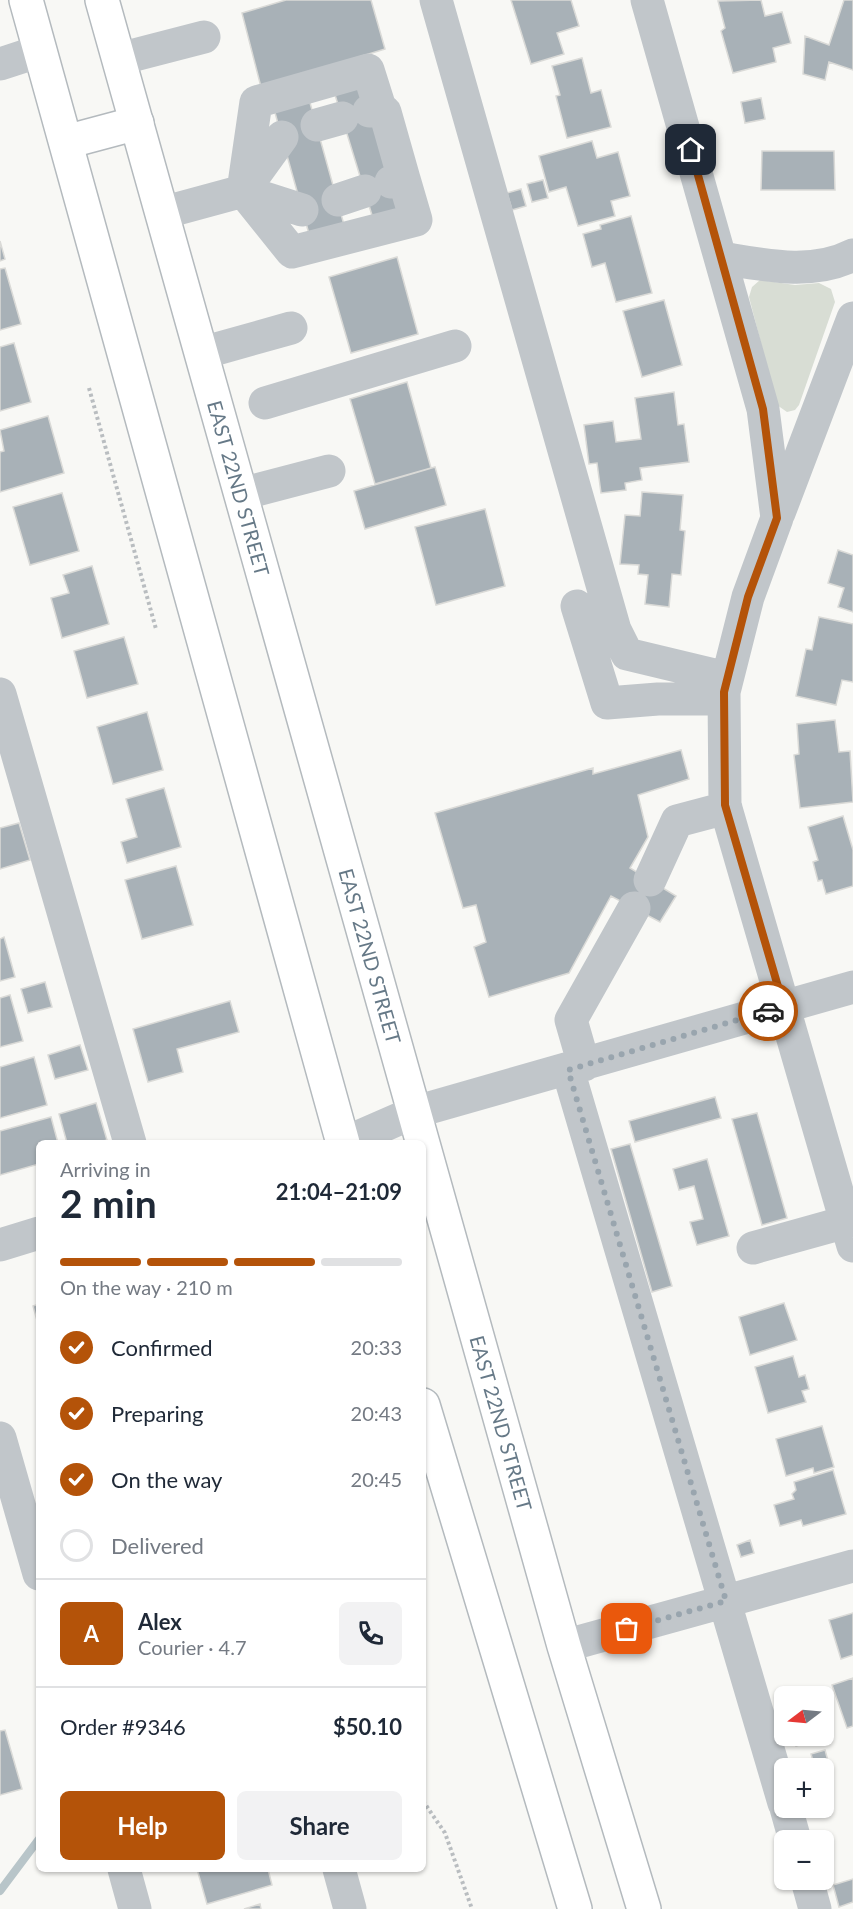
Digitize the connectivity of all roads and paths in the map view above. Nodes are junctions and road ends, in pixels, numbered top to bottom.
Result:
1 (26, 0) edge
2 (102, 0) edge
3 (436, 0) edge
4 (647, 0) edge
5 (204, 37) dead end
6 (40, 51) junction
7 (119, 59) junction
8 (0, 64) edge
9 (137, 123) junction
10 (282, 137) dead end
11 (66, 142) junction
12 (243, 191) junction
13 (302, 210) dead end
14 (162, 213) junction
15 (853, 255) edge
16 (722, 258) junction
17 (853, 318) edge
18 (291, 328) dead end
19 (455, 345) dead end
20 (202, 353) junction
21 (89, 388) dead end
22 (265, 403) dead end
23 (329, 471) dead end
24 (241, 494) junction
25 (777, 518) junction
26 (577, 606) dead end
27 (156, 629) dead end
28 (726, 689) junction
29 (0, 694) edge
30 (726, 808) junction
31 (650, 880) dead end
32 (634, 908) dead end
33 (853, 987) edge
34 (784, 1007) junction
35 (576, 1068) junction
36 (415, 1112) junction
37 (129, 1140) edge
38 (343, 1140) edge
39 (351, 1140) edge
40 (423, 1140) edge
41 (426, 1151) edge
42 (36, 1234) edge
43 (850, 1234) edge
44 (0, 1245) edge
45 (753, 1248) dead end
46 (426, 1417) edge
47 (0, 1438) edge
48 (36, 1564) edge
49 (853, 1566) edge
50 (726, 1601) junction
51 (564, 1646) junction
52 (774, 1767) edge
53 (426, 1805) edge
54 (125, 1872) edge
55 (340, 1872) edge
56 (810, 1890) edge
57 (135, 1909) edge
58 (350, 1909) edge
59 (472, 1909) edge
60 (575, 1909) edge
61 (644, 1909) edge
62 (815, 1909) edge

1 - 6 main road
2 - 7 main road, EAST 22ND STREET
3 - 28 street
4 - 16 street
5 - 7 street
6 - 8 street
6 - 11 main road
7 - 9 main road, EAST 22ND STREET
9 - 11 main road
9 - 14 main road, EAST 22ND STREET
10 - 12 street
11 - 38 main road
12 - 12 street
12 - 13 street
12 - 14 street
14 - 20 main road, EAST 22ND STREET
15 - 16 street
16 - 25 street
17 - 25 street
18 - 20 street
19 - 22 street
20 - 24 main road, EAST 22ND STREET
21 - 27 path
23 - 24 street
24 - 36 main road, EAST 22ND STREET
25 - 28 street
26 - 28 street
28 - 30 street
29 - 37 street
30 - 31 street
30 - 34 street
32 - 35 street
33 - 34 street
34 - 35 street
34 - 43 street
35 - 36 street
35 - 50 street
36 - 39 street
36 - 40 main road, EAST 22ND STREET
41 - 51 main road, EAST 22ND STREET
42 - 44 street
43 - 45 street
46 - 60 main road
47 - 48 street
49 - 50 street
50 - 51 street
50 - 52 street
51 - 61 main road, EAST 22ND STREET
53 - 59 path
54 - 57 street
55 - 58 street
56 - 62 street

